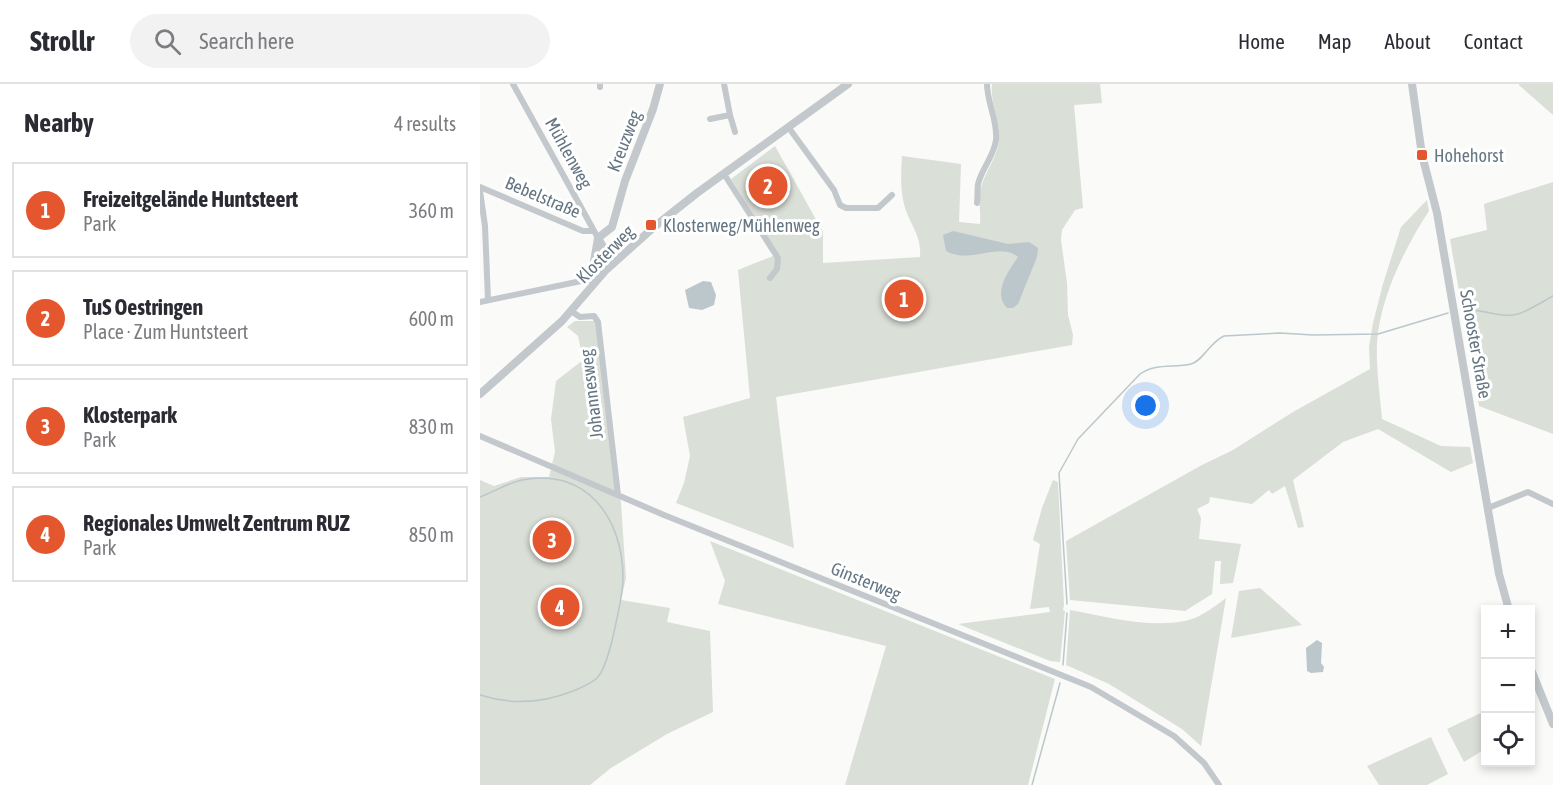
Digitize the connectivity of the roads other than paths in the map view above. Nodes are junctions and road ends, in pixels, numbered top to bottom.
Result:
1 (513, 84) edge
2 (660, 84) edge
3 (724, 84) edge
4 (848, 84) edge
5 (987, 84) edge
6 (1412, 84) edge
7 (730, 115) junction
8 (710, 119) dead end
9 (789, 128) junction
10 (735, 132) dead end
11 (724, 174) junction
12 (480, 189) edge
13 (892, 195) dead end
14 (977, 203) dead end
15 (482, 227) edge
16 (596, 235) junction
17 (595, 256) junction
18 (613, 264) junction
19 (606, 270) junction
20 (770, 278) dead end
21 (592, 281) junction
22 (488, 300) junction
23 (480, 302) edge
24 (571, 311) junction
25 (480, 394) edge
26 (480, 436) edge
27 (618, 495) junction
28 (1553, 504) edge
29 (1488, 508) junction
30 (1508, 605) edge
31 (1535, 679) edge
32 (1553, 724) edge
33 (1219, 785) edge

1 - 16 street, Mühlenweg
2 - 16 street, Kreuzweg
3 - 7 street
4 - 9 street, Klosterweg
5 - 14 street
6 - 29 street, Schooster Straße
7 - 8 street
7 - 10 street
9 - 11 street, Klosterweg
9 - 13 street
11 - 18 street, Klosterweg
11 - 20 street
12 - 15 street
12 - 16 street, Bebelstraße
15 - 22 street
16 - 17 street
16 - 18 street, Mühlenweg
17 - 19 street
17 - 21 street
18 - 19 street, Klosterweg
19 - 21 street, Klosterweg
21 - 22 street
21 - 24 street, Klosterweg
22 - 23 street
24 - 25 street, Klosterweg
24 - 27 street, Johannesweg
26 - 27 street, Ginsterweg
27 - 33 street, Ginsterweg
28 - 29 street
29 - 30 street, Schooster Straße
31 - 32 street

